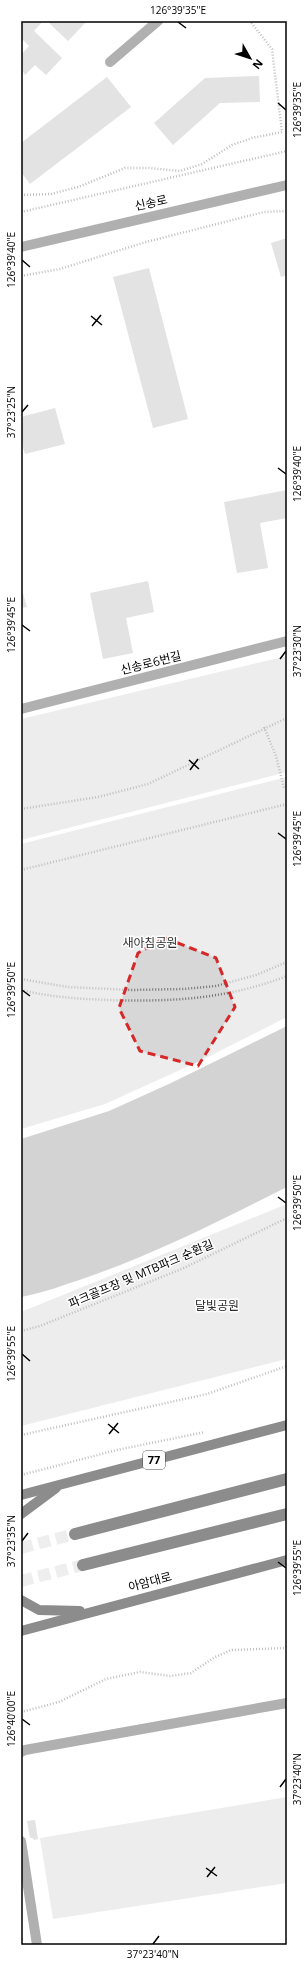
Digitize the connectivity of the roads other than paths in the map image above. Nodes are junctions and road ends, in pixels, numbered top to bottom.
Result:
1 (158, 21) edge
2 (110, 62) dead end
3 (287, 185) edge
4 (21, 247) edge
5 (287, 641) edge
6 (21, 709) edge
7 (287, 1425) edge
8 (287, 1479) edge
9 (60, 1485) junction
10 (21, 1495) edge
11 (21, 1514) edge
12 (287, 1514) edge
13 (75, 1534) tunnel mouth
14 (287, 1560) edge
15 (83, 1565) tunnel mouth
16 (21, 1600) edge
17 (92, 1612) junction
18 (21, 1631) edge
19 (287, 1703) edge
20 (21, 1752) edge
21 (21, 1841) edge
22 (37, 1945) edge

1 - 2 street
3 - 4 street, 신송로
5 - 6 street, 신송로6번길
7 - 9 main road, 77
8 - 13 highway
9 - 10 main road, 77
9 - 11 main road
12 - 15 highway
14 - 17 main road, 아암대로
16 - 17 main road
17 - 18 main road, 아암대로
19 - 20 street
21 - 22 street

